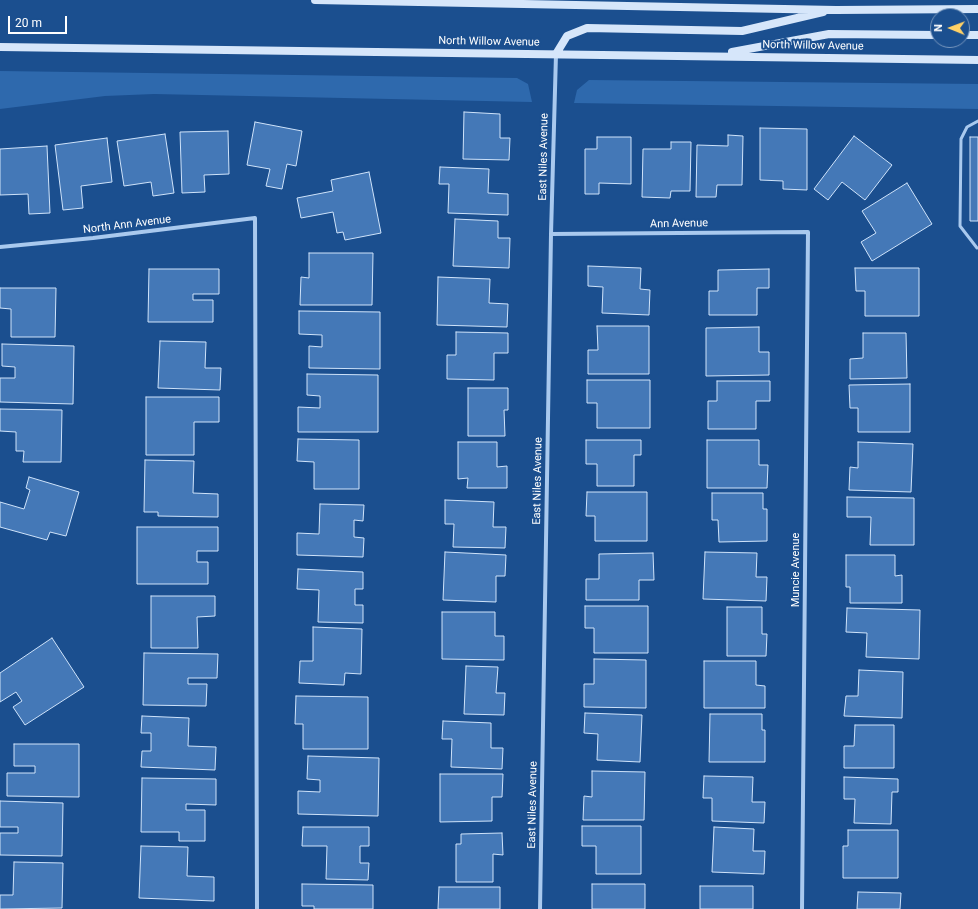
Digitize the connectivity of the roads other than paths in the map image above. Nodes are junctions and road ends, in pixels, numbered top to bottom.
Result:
1 (315, 0) edge
2 (978, 8) edge
3 (836, 10) junction
4 (930, 35) edge
5 (0, 47) edge
6 (556, 54) junction
7 (714, 56) junction
8 (978, 60) edge
9 (978, 120) edge
10 (808, 232) joint
11 (551, 234) junction
12 (0, 247) edge
13 (977, 248) dead end
14 (256, 909) edge
15 (540, 909) edge
16 (802, 909) edge

1 - 3 main road
2 - 3 main road
3 - 6 main road
4 - 7 main road
5 - 6 main road, North Willow Avenue
6 - 7 main road, North Willow Avenue
6 - 11 street, East Niles Avenue
7 - 8 main road, North Willow Avenue
9 - 13 lane
10 - 11 street, Ann Avenue
10 - 16 street, Muncie Avenue
11 - 15 street, East Niles Avenue
12 - 14 street, North Ann Avenue

